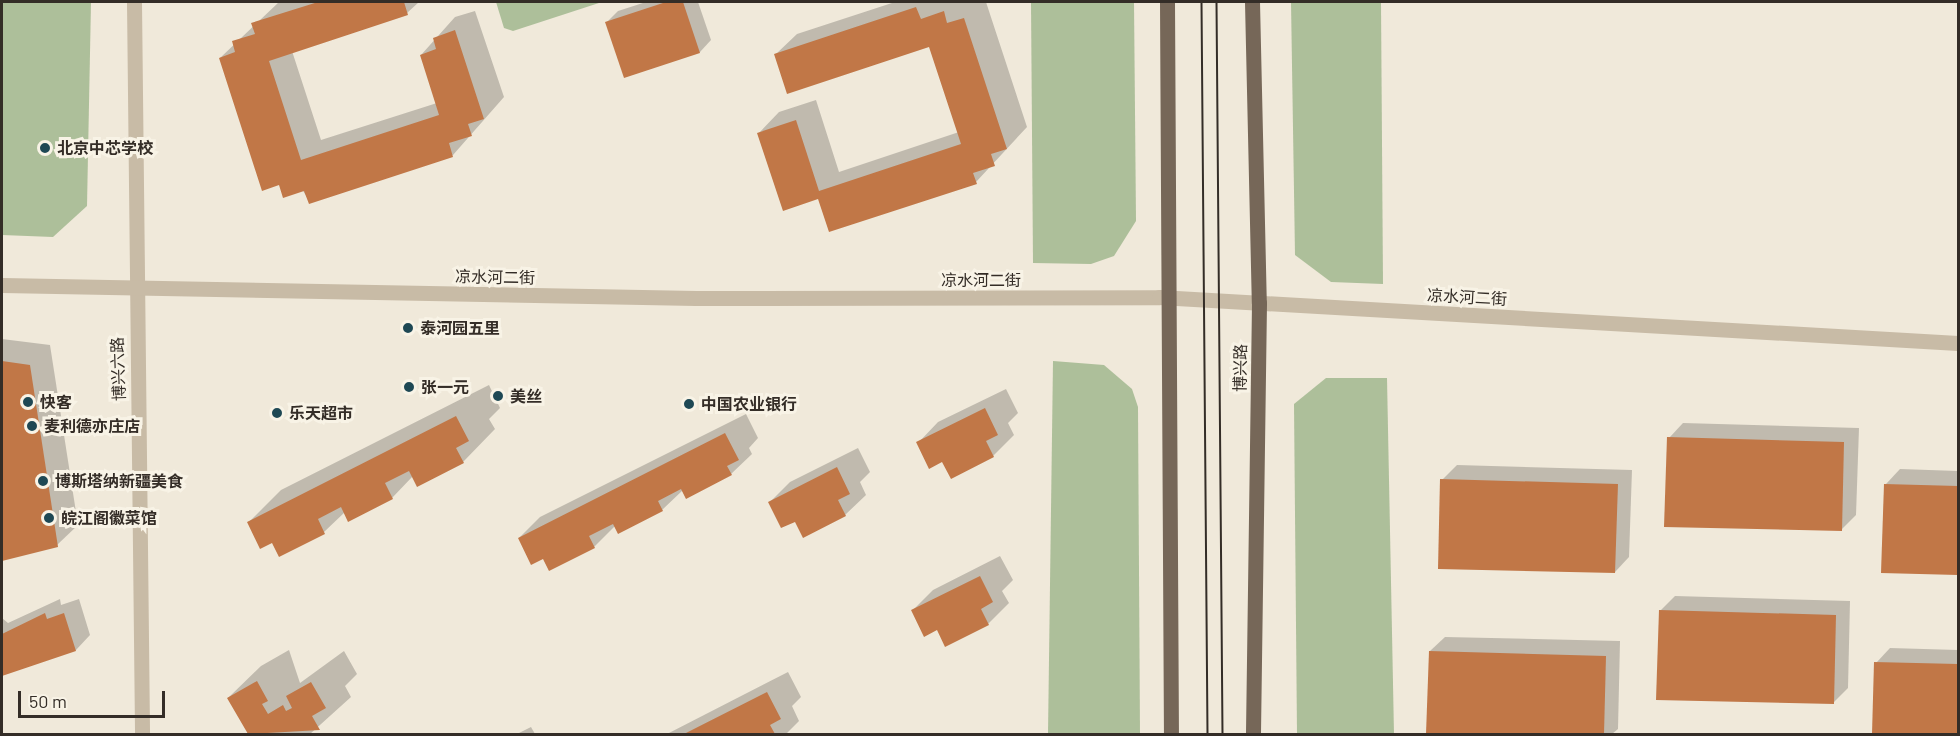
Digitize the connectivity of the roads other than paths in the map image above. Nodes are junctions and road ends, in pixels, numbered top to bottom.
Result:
1 (134, 2) edge
2 (1167, 2) edge
3 (1252, 2) edge
4 (2, 285) edge
5 (133, 290) junction
6 (1172, 298) junction
7 (1259, 303) junction
8 (1959, 343) edge
9 (142, 735) edge
10 (1171, 735) edge
11 (1253, 735) edge

1 - 5 street, 博兴六路
2 - 6 main road
3 - 7 main road, 博兴路
4 - 5 street, 凉水河二街
5 - 6 street, 凉水河二街
5 - 9 street, 博兴六路
6 - 7 street, 凉水河二街
6 - 10 main road
7 - 8 street, 凉水河二街
7 - 11 main road, 博兴路

